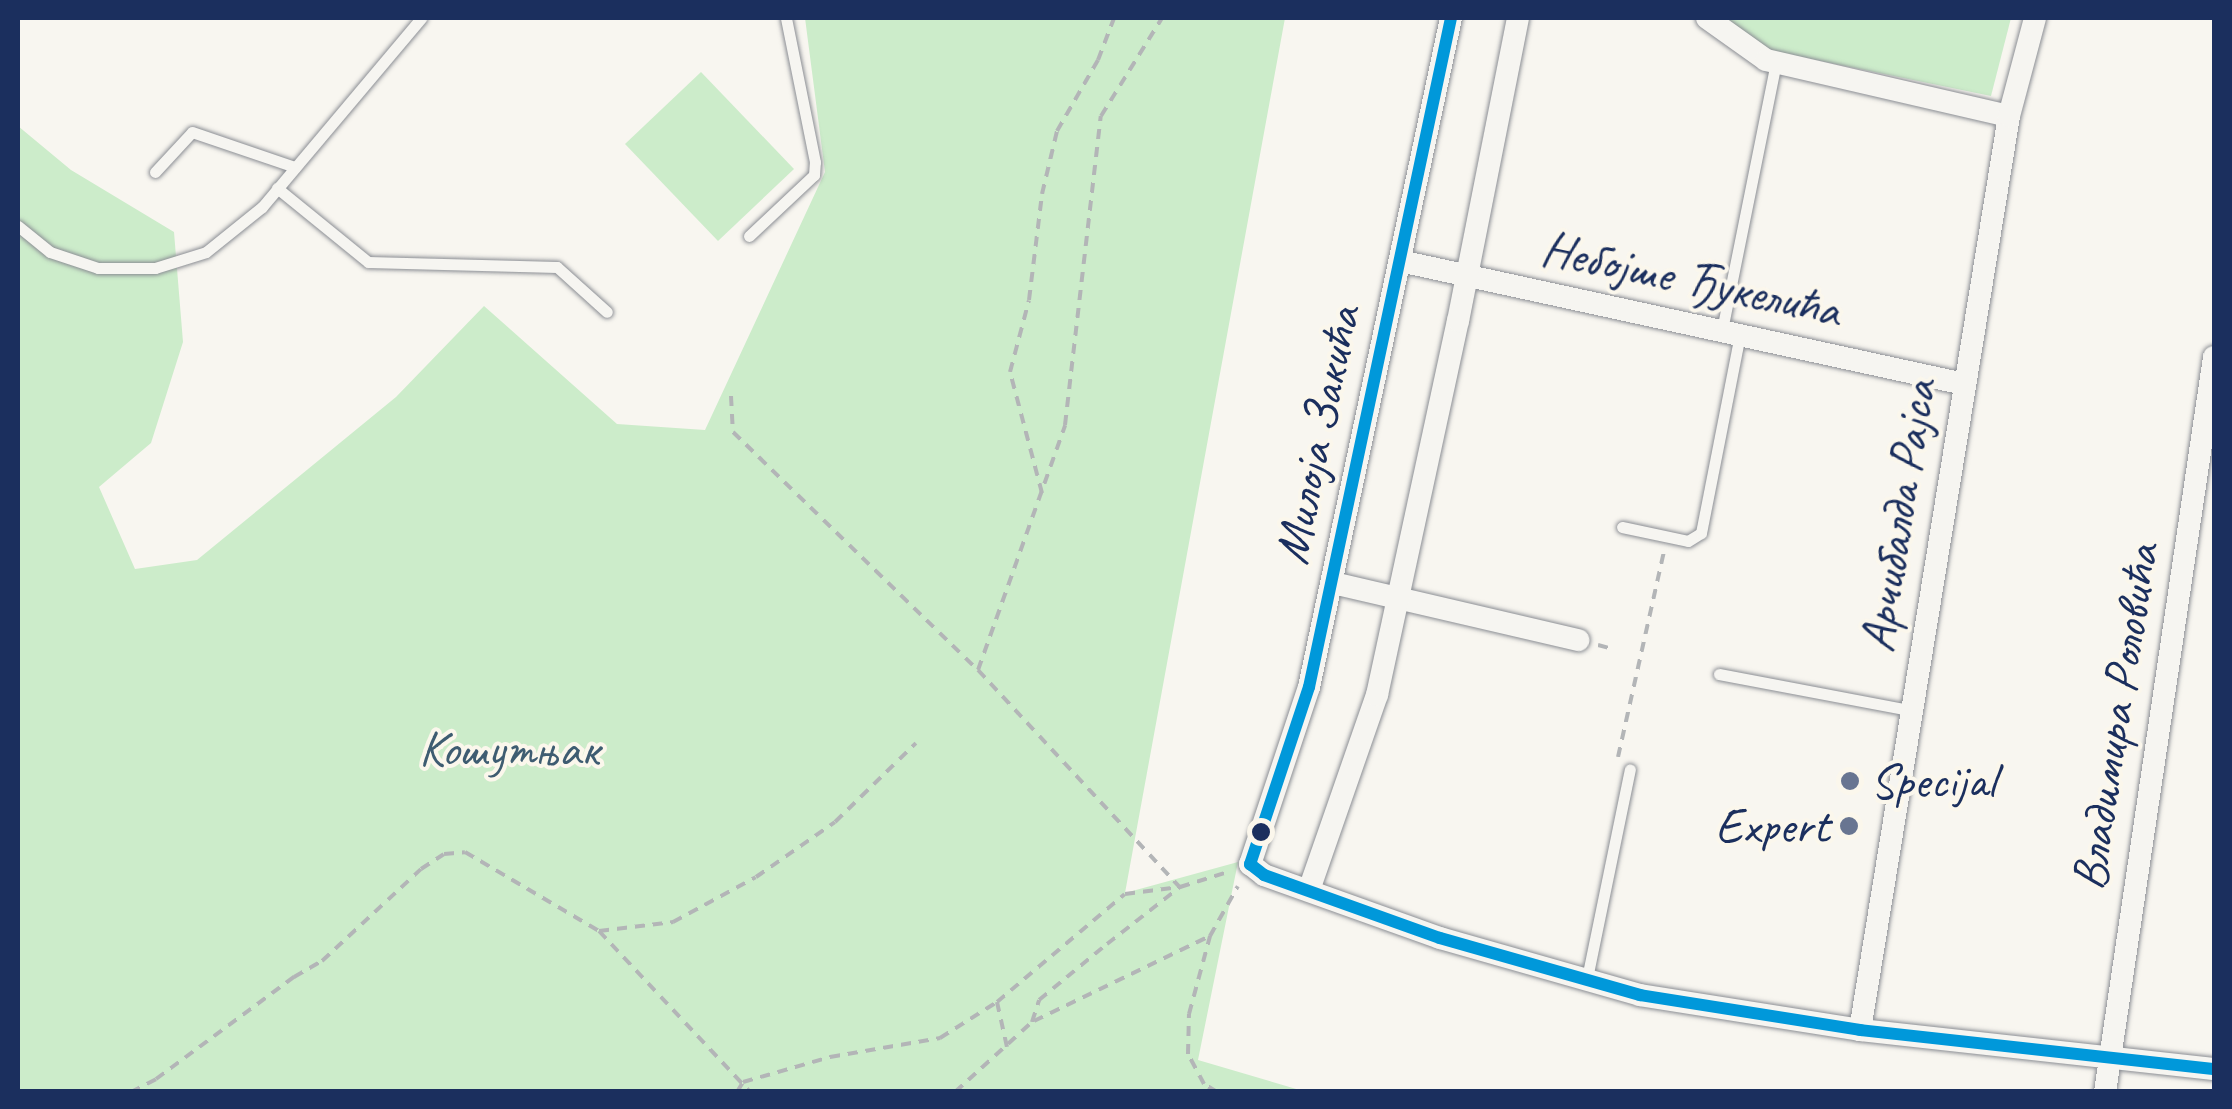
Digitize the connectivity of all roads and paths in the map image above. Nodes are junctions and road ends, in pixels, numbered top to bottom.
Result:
1 (421, 18) edge
2 (786, 18) edge
3 (1114, 18) edge
4 (1162, 18) edge
5 (1451, 18) edge
6 (1518, 18) edge
7 (1707, 18) edge
8 (2035, 18) edge
9 (1776, 63) junction
10 (2010, 116) junction
11 (295, 167) junction
12 (155, 172) dead end
13 (277, 188) junction
14 (18, 226) edge
15 (749, 236) dead end
16 (1400, 261) junction
17 (1467, 277) junction
18 (608, 312) dead end
19 (1731, 333) junction
20 (2214, 357) edge
21 (1964, 384) junction
22 (731, 396) dead end
23 (1042, 494) junction
24 (1622, 527) dead end
25 (1666, 536) junction
26 (1332, 583) junction
27 (1397, 597) junction
28 (1578, 640) dead end
29 (978, 670) junction
30 (1719, 674) dead end
31 (1914, 711) junction
32 (916, 743) dead end
33 (1630, 769) joint
34 (1250, 864) junction
35 (1180, 887) junction
36 (1309, 890) junction
37 (599, 931) junction
38 (1210, 936) junction
39 (1586, 982) junction
40 (997, 1002) junction
41 (1032, 1022) junction
42 (1860, 1030) junction
43 (1007, 1047) junction
44 (2108, 1057) junction
45 (2214, 1070) edge
46 (743, 1082) junction
47 (131, 1092) edge
48 (737, 1092) edge
49 (750, 1092) edge
50 (955, 1092) edge
51 (1217, 1092) edge
52 (2105, 1092) edge

1 - 11 lane
2 - 15 lane
3 - 23 path
4 - 23 path
5 - 16 street, Милоја Закића
6 - 17 street
7 - 9 street
8 - 10 street, Арчибалда Рајса
9 - 10 street
9 - 19 lane
10 - 21 street, Арчибалда Рајса
11 - 12 lane
11 - 13 lane
13 - 14 lane
13 - 18 lane
16 - 17 street, Небојше Ђукелића
16 - 26 street, Милоја Закића
17 - 19 street, Небојше Ђукелића
17 - 27 street
19 - 21 street, Небојше Ђукелића
19 - 25 lane
20 - 44 street, Владимира Роловића
21 - 31 street, Арчибалда Рајса
22 - 29 path
23 - 29 path
24 - 25 lane
25 - 33 path
26 - 27 street
26 - 34 street, Милоја Закића
27 - 28 street
27 - 36 street
29 - 35 path
30 - 31 lane
31 - 42 street, Арчибалда Рајса
32 - 37 path
33 - 39 lane
34 - 35 path
34 - 36 street
34 - 38 path
35 - 40 path
35 - 41 path
36 - 39 street
37 - 46 path
37 - 47 path
38 - 41 path
38 - 51 path
39 - 42 street
40 - 43 path
40 - 46 path
41 - 43 path
42 - 44 street
43 - 50 path
44 - 45 street
44 - 52 street, Владимира Роловића
46 - 48 path
46 - 49 path

